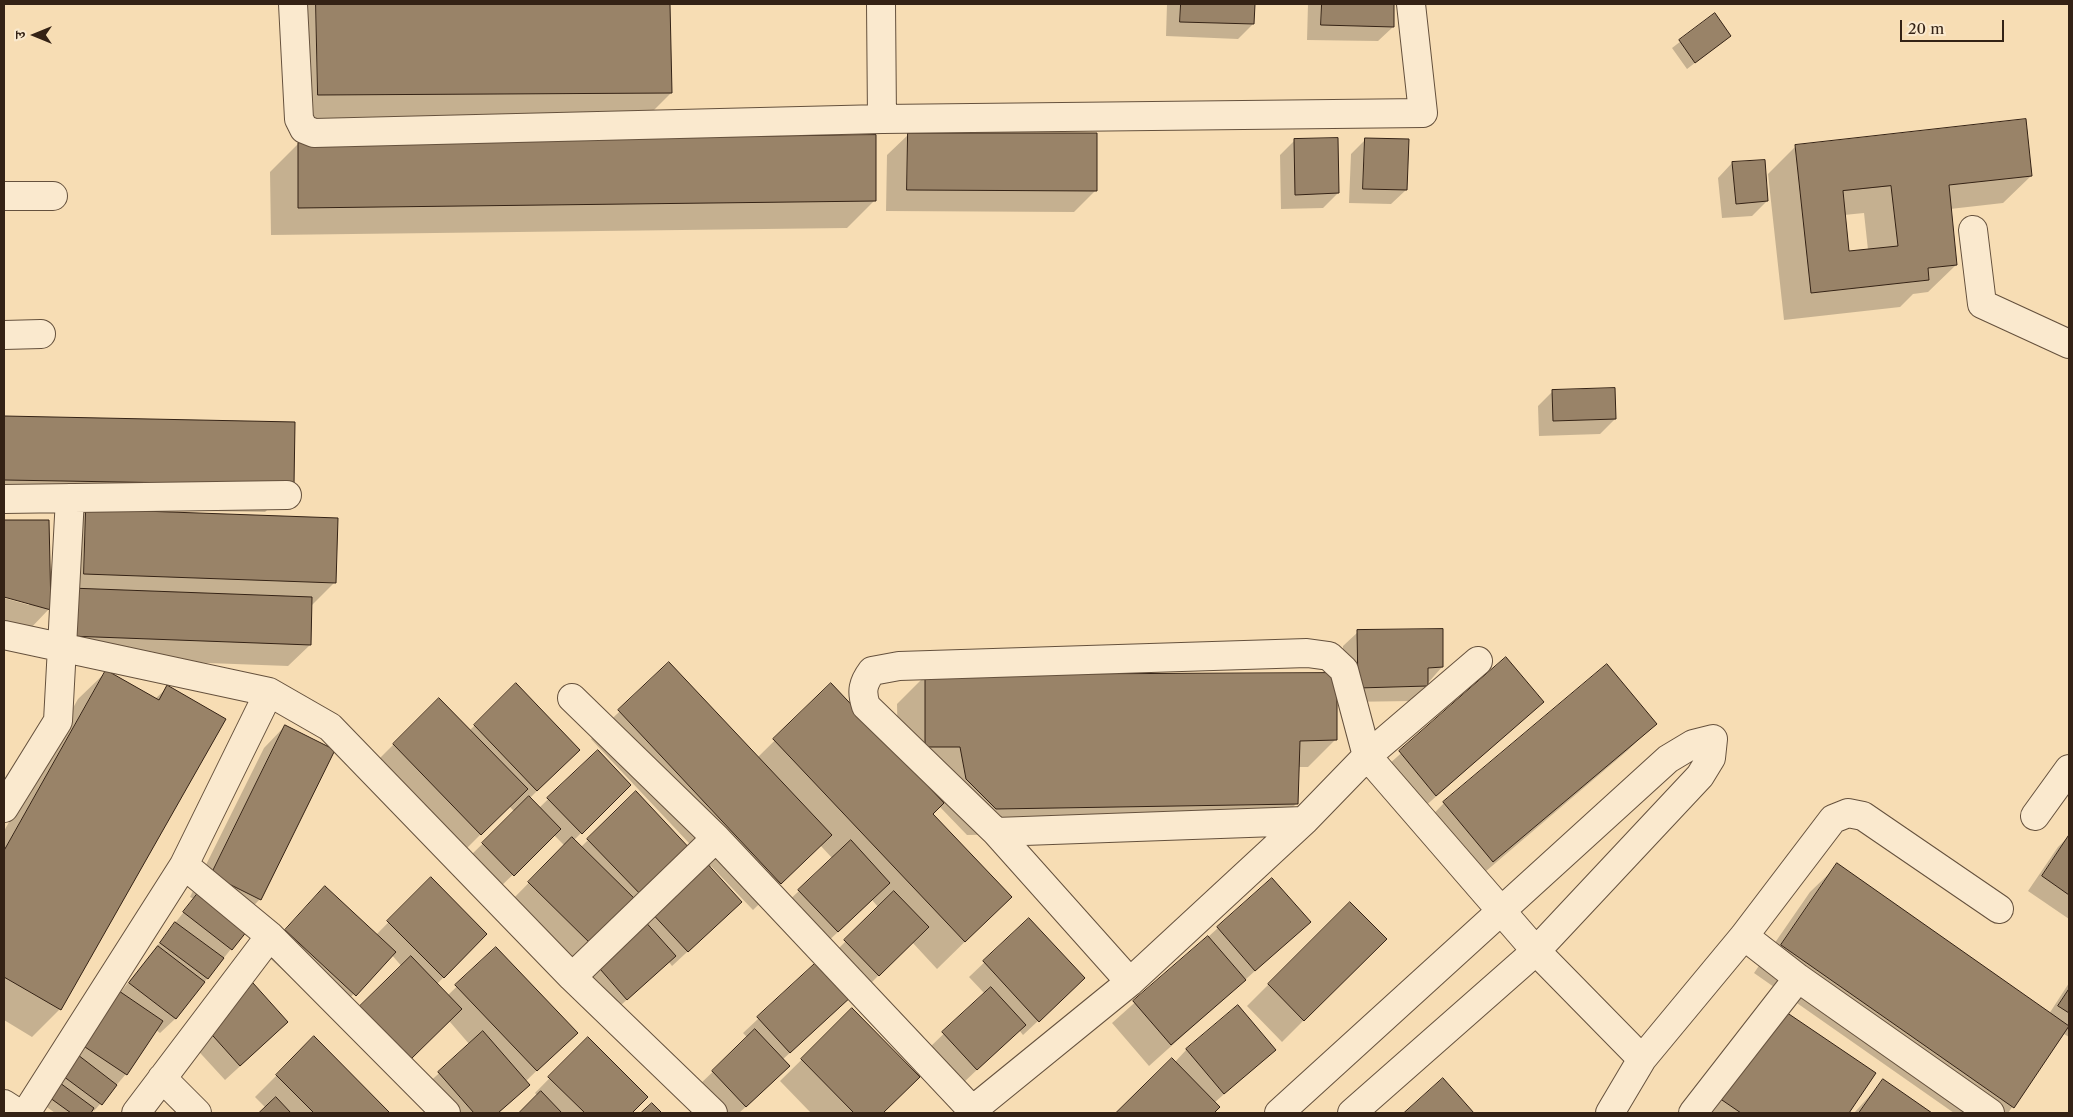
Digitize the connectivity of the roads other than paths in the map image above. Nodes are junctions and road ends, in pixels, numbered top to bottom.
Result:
1 (293, 4) edge
2 (881, 4) edge
3 (1411, 4) edge
4 (882, 119) junction
5 (4, 196) edge
6 (53, 196) dead end
7 (1973, 230) dead end
8 (41, 334) dead end
9 (4, 335) edge
10 (2069, 344) edge
11 (287, 495) dead end
12 (70, 498) junction
13 (4, 499) edge
14 (4, 634) edge
15 (62, 649) junction
16 (1478, 661) dead end
17 (270, 692) junction
18 (572, 698) dead end
19 (1367, 756) junction
20 (2069, 769) edge
21 (4, 808) edge
22 (2036, 816) dead end
23 (1304, 821) junction
24 (996, 832) junction
25 (716, 838) junction
26 (184, 865) junction
27 (1999, 909) dead end
28 (1501, 911) junction
29 (270, 936) junction
30 (1744, 936) junction
31 (1536, 951) junction
32 (572, 977) junction
33 (1798, 978) junction
34 (1130, 982) junction
35 (1642, 1059) junction
36 (162, 1078) junction
37 (4, 1104) edge
38 (972, 1112) edge
39 (18, 1113) edge
40 (26, 1113) edge
41 (136, 1113) edge
42 (197, 1113) edge
43 (446, 1113) edge
44 (713, 1113) edge
45 (1279, 1113) edge
46 (1352, 1113) edge
47 (1610, 1113) edge
48 (1693, 1113) edge
49 (1990, 1113) edge

1 - 4 street
2 - 4 street
3 - 4 street
5 - 6 street
7 - 10 street
8 - 9 street
11 - 12 street
12 - 13 street
12 - 15 street
14 - 15 street
15 - 17 street
15 - 21 street
16 - 19 street
17 - 26 street
17 - 32 street
18 - 25 street
19 - 23 street
19 - 24 street
19 - 28 street
20 - 22 street
23 - 24 street
23 - 34 street
24 - 34 street
25 - 32 street
25 - 38 street
26 - 29 street
26 - 40 street
27 - 30 street
28 - 31 street
28 - 31 street
28 - 45 street
29 - 36 street
29 - 43 street
30 - 33 street
30 - 35 street
31 - 35 street
31 - 46 street
32 - 44 street
33 - 48 street
33 - 49 street
34 - 38 street
35 - 47 street
36 - 41 street
36 - 42 street
37 - 39 street

